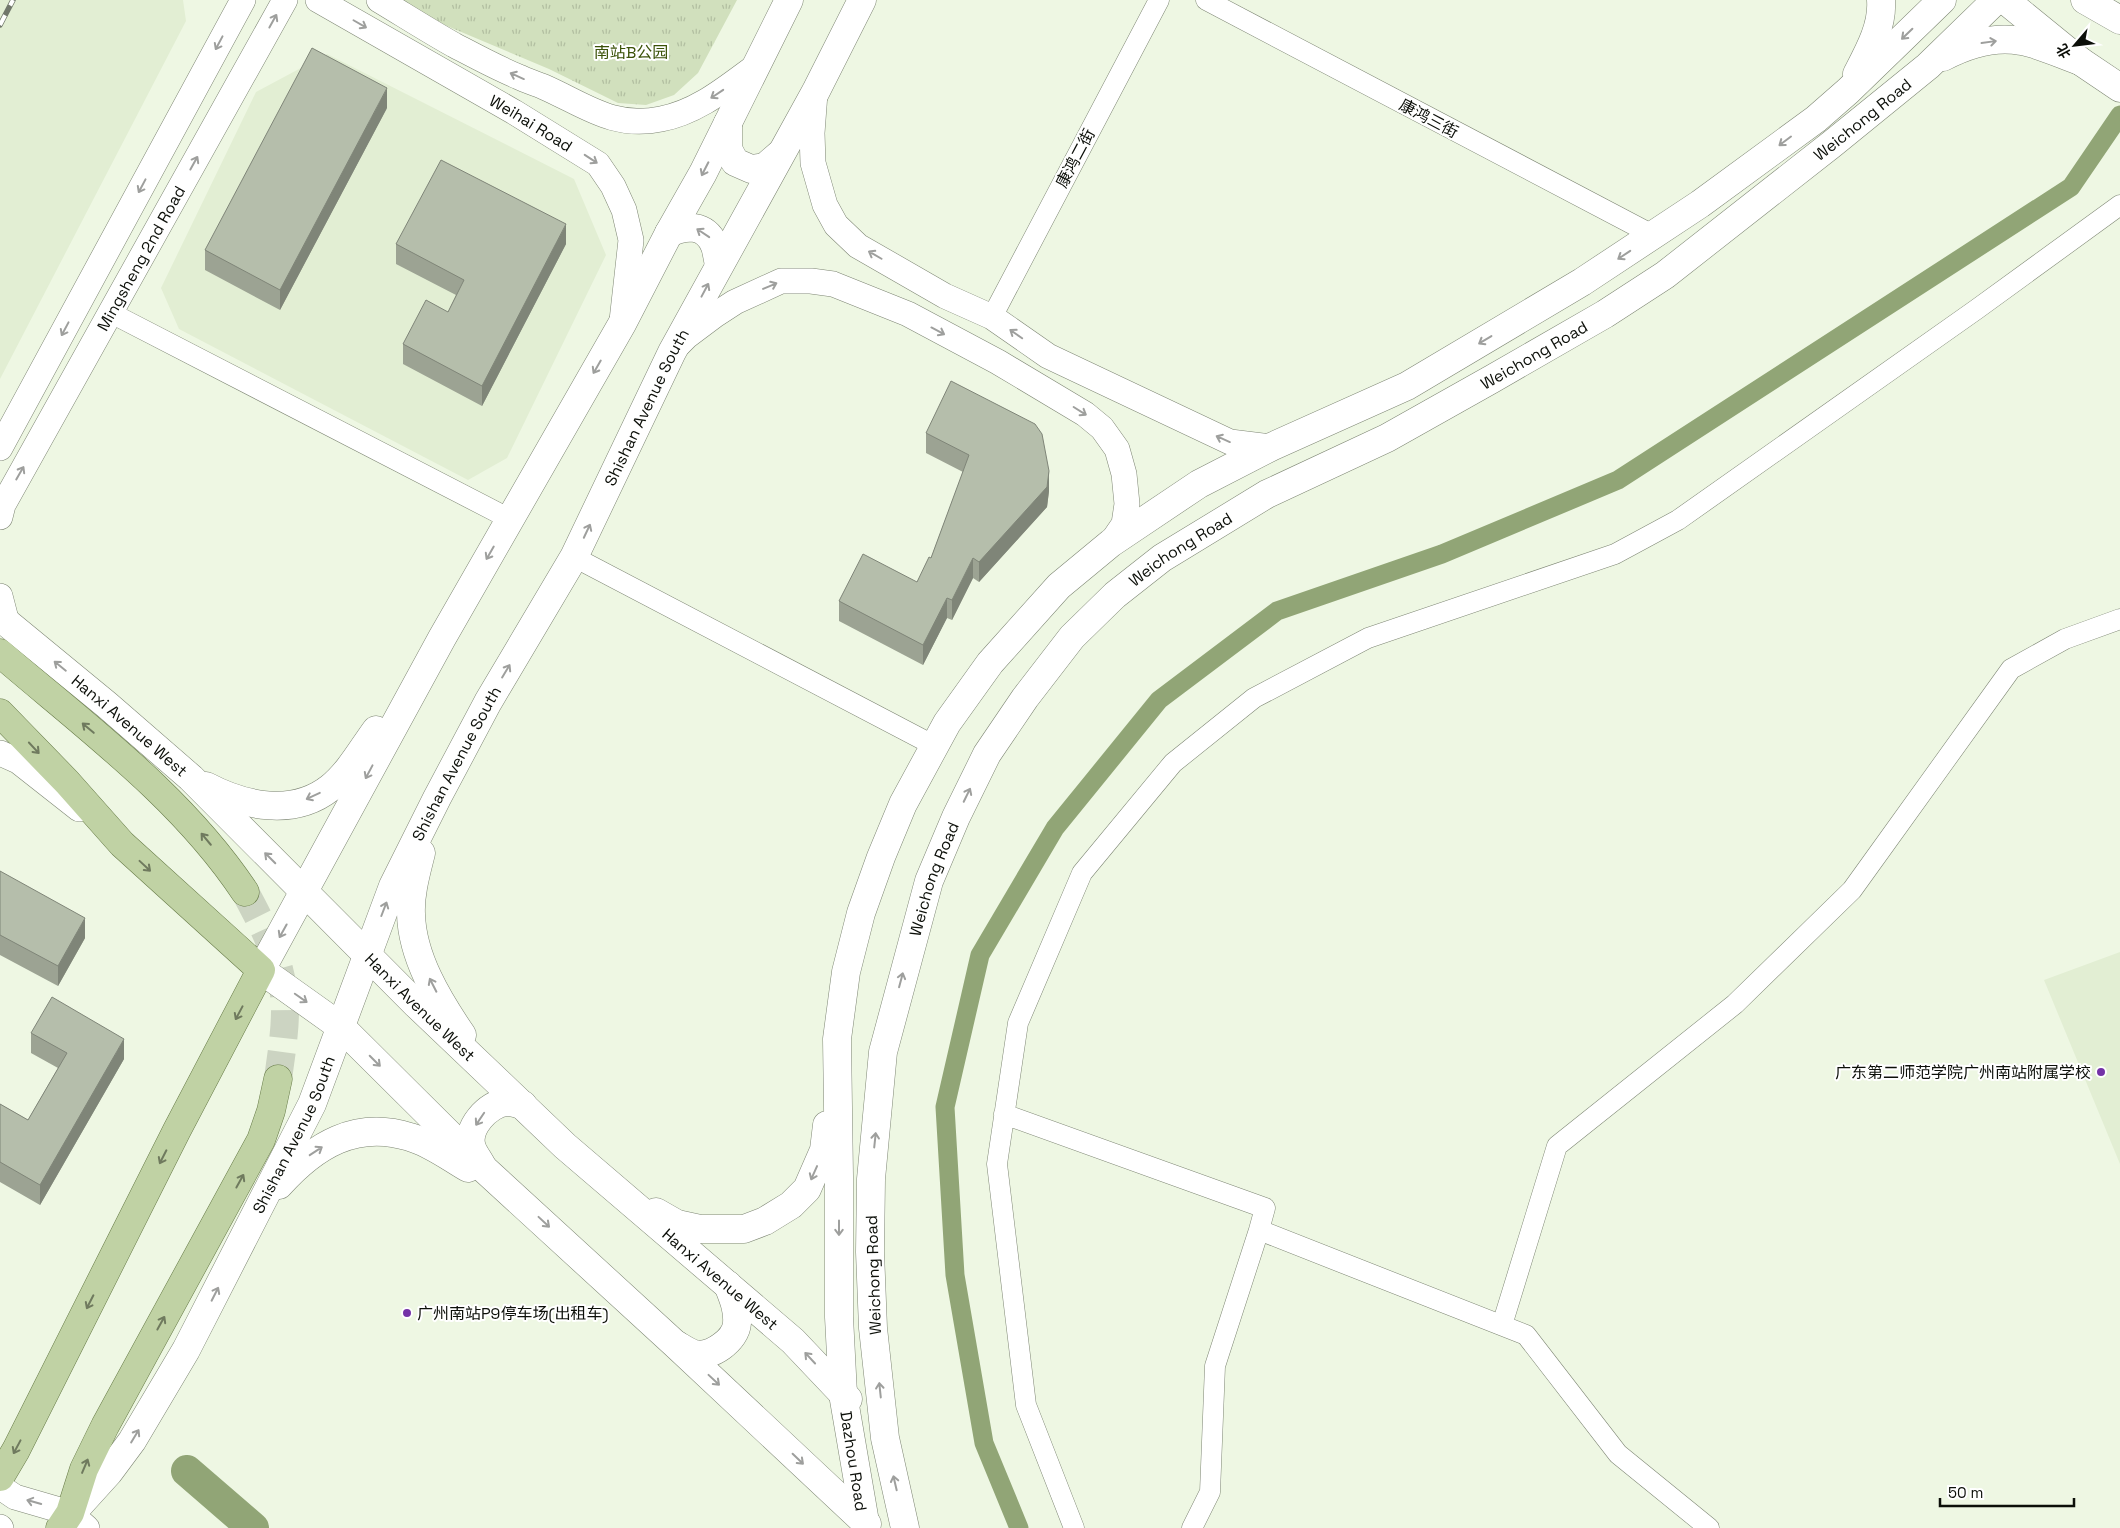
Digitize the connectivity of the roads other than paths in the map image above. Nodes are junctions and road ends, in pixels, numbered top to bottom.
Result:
1 (243, 0) edge
2 (285, 0) edge
3 (318, 0) edge
4 (379, 0) edge
5 (789, 0) edge
6 (862, 0) edge
7 (1158, 0) edge
8 (1206, 0) edge
9 (1881, 0) edge
10 (1942, 0) edge
11 (1996, 0) edge
12 (2005, 0) edge
13 (2085, 0) edge
14 (2114, 12) edge
15 (2080, 61) junction
16 (756, 66) junction
17 (1928, 66) junction
18 (544, 87) junction
19 (2120, 88) edge
20 (816, 91) junction
21 (1848, 91) junction
22 (514, 112) junction
23 (1867, 114) junction
24 (728, 123) junction
25 (780, 154) junction
26 (2120, 204) edge
27 (669, 233) junction
28 (1653, 236) junction
29 (719, 264) junction
30 (945, 296) junction
31 (111, 313) junction
32 (908, 314) junction
33 (992, 316) junction
34 (622, 324) junction
35 (672, 352) junction
36 (1048, 356) junction
37 (998, 362) junction
38 (1271, 447) junction
39 (0, 448) edge
40 (0, 517) edge
41 (510, 519) junction
42 (1111, 543) junction
43 (574, 557) junction
44 (0, 596) edge
45 (2120, 619) edge
46 (4, 620) edge
47 (442, 638) junction
48 (0, 653) edge
49 (0, 713) edge
50 (933, 745) junction
51 (0, 752) edge
52 (191, 778) junction
53 (437, 798) junction
54 (122, 844) junction
55 (246, 892) tunnel mouth
56 (305, 892) junction
57 (367, 955) junction
58 (261, 970) junction
59 (341, 1026) junction
60 (836, 1039) junction
61 (278, 1079) tunnel mouth
62 (499, 1083) junction
63 (523, 1105) junction
64 (1004, 1114) junction
65 (565, 1146) junction
66 (483, 1168) junction
67 (839, 1176) junction
68 (871, 1179) junction
69 (508, 1189) junction
70 (249, 1226) junction
71 (1259, 1230) junction
72 (728, 1285) junction
73 (1502, 1325) junction
74 (676, 1344) junction
75 (843, 1394) junction
76 (885, 1438) junction
77 (0, 1477) edge
78 (0, 1487) edge
79 (72, 1523) edge
80 (867, 1526) edge
81 (905, 1528) edge
82 (1074, 1528) edge
83 (1192, 1528) edge
84 (1709, 1528) edge

1 -> 39 street, Mingsheng 2nd Road
31 -> 2 street, Mingsheng 2nd Road
3 -> 22 street, Weihai Road
18 -> 4 street
5 - 16 main road
6 - 20 main road, Shishan Avenue South
7 - 33 street, 康鸿二街
8 - 28 street, 康鸿三街
9 - 21 main road
10 -> 21 main road, Weichong Road
11 - 17 main road, Weichong Road
12 - 15 main road
13 - 14 main road
17 -> 15 main road
15 - 19 main road
16 -> 18 street
16 - 24 main road
17 - 23 main road, Weichong Road
18 - 22 street
20 - 25 main road, Shishan Avenue South
30 -> 20 street
21 - 23 main road
21 -> 28 main road, Weichong Road
22 -> 34 street, Weihai Road
68 -> 23 main road, Weichong Road
24 - 25 main road
24 -> 27 main road
25 - 29 main road, Shishan Avenue South
26 - 64 street
29 -> 27 main road
27 - 34 main road
28 -> 38 main road, Weichong Road
35 -> 29 main road, Shishan Avenue South
30 - 32 street
30 - 33 street
40 -> 31 street, Mingsheng 2nd Road
31 - 41 street
35 -> 32 street
32 -> 37 street
36 -> 33 street
34 -> 41 main road
43 -> 35 main road, Shishan Avenue South
36 - 37 street
38 -> 36 street
37 -> 42 street
38 - 42 main road, Weichong Road
41 -> 47 main road
42 - 50 main road, Weichong Road
43 - 50 street
53 -> 43 main road, Shishan Avenue South
44 - 46 street
45 - 73 street
52 -> 46 main road, Hanxi Avenue West
47 -> 52 main road
47 -> 56 main road
55 -> 48 main road
49 -> 54 main road
50 - 60 main road, Weichong Road
51 - 54 street
56 -> 52 main road, Hanxi Avenue West
57 -> 53 main road, Shishan Avenue South
62 -> 53 main road
54 -> 58 main road
56 - 57 main road, Hanxi Avenue West
56 -> 58 main road
57 - 59 main road, Shishan Avenue South
57 - 62 main road, Hanxi Avenue West
58 -> 59 main road
58 -> 77 main road
59 -> 66 main road
59 - 70 main road, Shishan Avenue South
60 -> 65 main road
60 - 67 main road, Weichong Road
79 -> 61 main road
62 - 63 main road, Hanxi Avenue West
63 - 65 main road, Hanxi Avenue West
63 -> 66 main road
64 - 71 street
64 - 82 street
65 - 72 main road, Hanxi Avenue West
66 - 69 main road
67 - 68 main road
67 -> 75 main road, Weichong Road
76 -> 68 main road, Weichong Road
70 -> 69 main road
69 -> 74 main road
79 -> 70 main road, Shishan Avenue South
71 - 73 street
71 - 83 street
72 - 74 main road
75 -> 72 main road, Hanxi Avenue West
73 - 84 street
74 -> 80 main road
75 - 76 main road, Hanxi Avenue West
75 - 80 main road, Dazhou Road
81 -> 76 main road
79 -> 78 street

